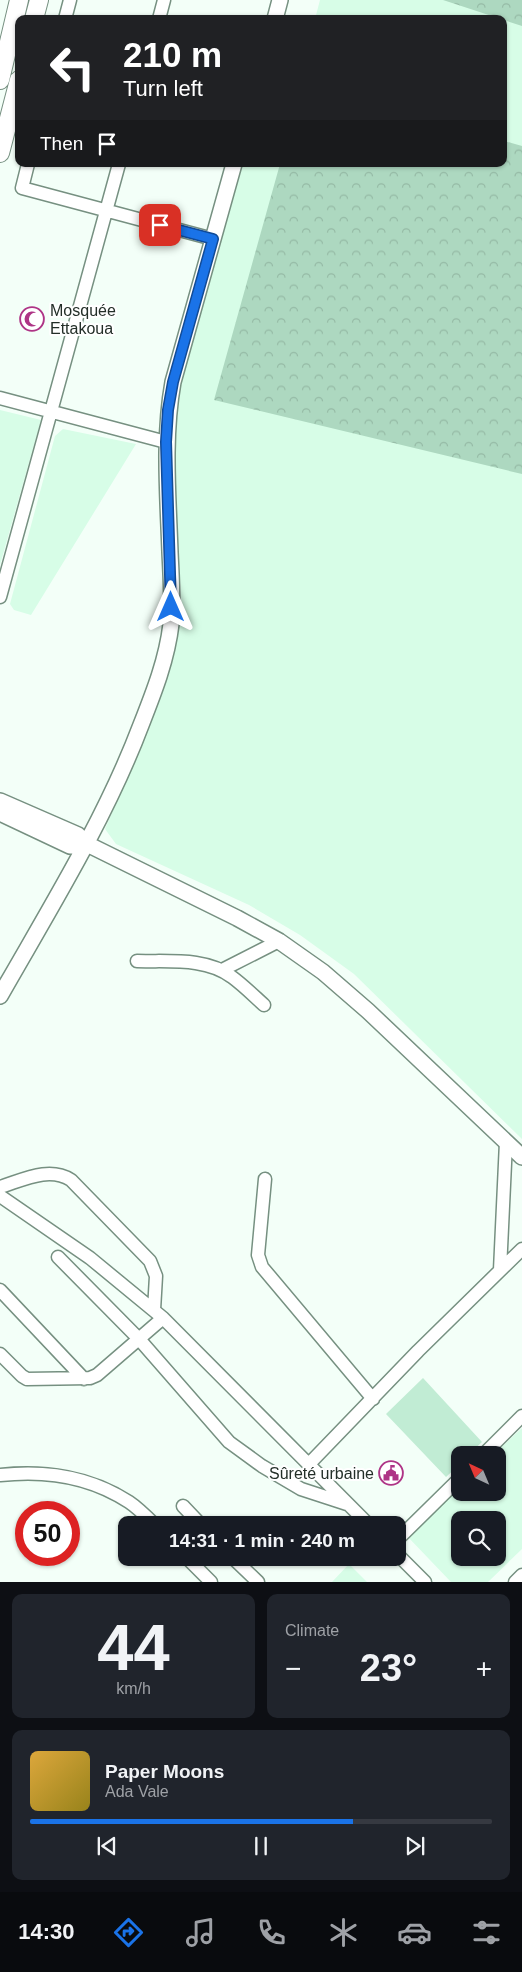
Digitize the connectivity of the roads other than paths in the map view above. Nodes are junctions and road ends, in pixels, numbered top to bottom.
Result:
1 (20, 0) edge
2 (39, 0) edge
3 (70, 0) edge
4 (164, 0) edge
5 (280, 0) edge
6 (16, 15) edge
7 (35, 15) edge
8 (66, 15) edge
9 (160, 15) edge
10 (276, 15) edge
11 (15, 20) edge
12 (0, 80) edge
13 (15, 95) edge
14 (0, 153) edge
15 (27, 167) edge
16 (118, 167) edge
17 (233, 167) edge
18 (106, 210) junction
19 (213, 239) junction
20 (0, 398) edge
21 (51, 411) junction
22 (166, 442) junction
23 (0, 597) edge
24 (0, 801) edge
25 (0, 813) edge
26 (87, 844) junction
27 (279, 941) junction
28 (137, 961) dead end
29 (222, 970) junction
30 (0, 996) edge
31 (264, 1005) dead end
32 (506, 1142) junction
33 (522, 1158) edge
34 (265, 1179) dead end
35 (0, 1187) edge
36 (0, 1196) edge
37 (522, 1249) edge
38 (58, 1257) dead end
39 (500, 1270) junction
40 (0, 1290) edge
41 (158, 1314) junction
42 (139, 1338) junction
43 (0, 1354) edge
44 (84, 1379) junction
45 (372, 1399) junction
46 (522, 1416) edge
47 (492, 1446) edge
48 (309, 1464) junction
49 (0, 1475) edge
50 (451, 1487) edge
51 (349, 1504) junction
52 (183, 1506) dead end
53 (145, 1516) edge
54 (192, 1516) edge
55 (360, 1516) edge
56 (406, 1531) edge
57 (406, 1563) edge
58 (195, 1566) edge
59 (241, 1566) edge
60 (522, 1575) edge
61 (211, 1582) edge
62 (258, 1582) edge
63 (425, 1582) edge
64 (515, 1582) edge

1 - 6 highway
2 - 7 highway
3 - 8 street
4 - 9 street
5 - 10 main road
11 - 12 highway
13 - 14 highway
15 - 18 street
16 - 18 street
17 - 19 main road
18 - 19 street
18 - 21 street
19 - 22 main road
20 - 21 street
21 - 22 street
21 - 23 street
22 - 26 main road
24 - 26 main road
25 - 26 main road
26 - 27 main road
26 - 30 main road
27 - 29 street
27 - 32 main road
28 - 29 street
29 - 31 street
32 - 33 main road
32 - 39 street
34 - 45 street
35 - 41 street
36 - 41 street
37 - 39 street
38 - 42 street
39 - 45 street
40 - 44 street
41 - 42 street
41 - 48 street
42 - 44 street
42 - 51 street
43 - 44 street
45 - 48 street
46 - 47 street
48 - 51 street
49 - 53 street
50 - 56 street
51 - 55 street
52 - 54 street
57 - 63 street
58 - 61 street
59 - 62 street
60 - 64 street

